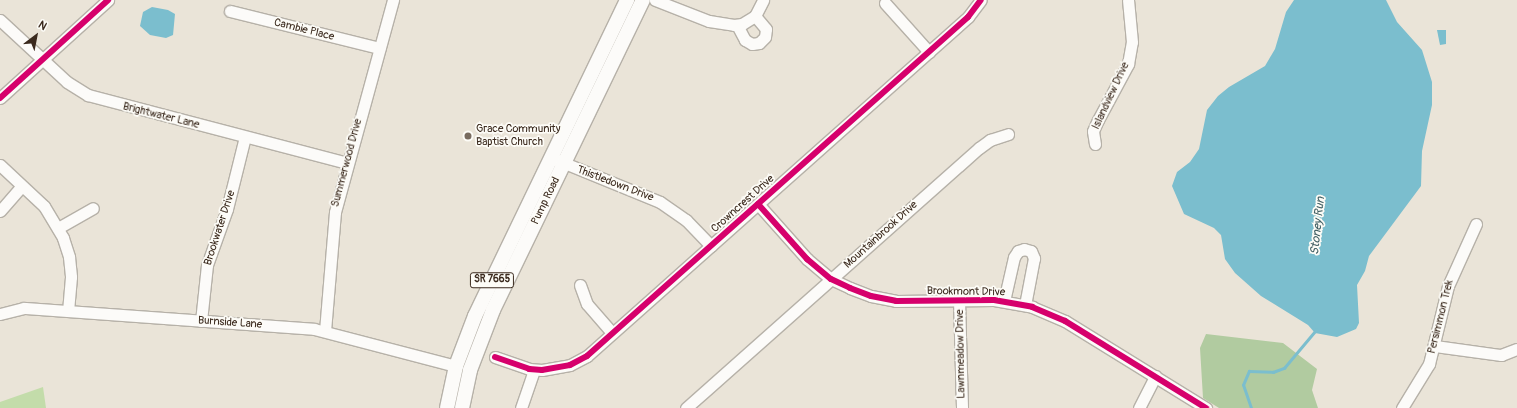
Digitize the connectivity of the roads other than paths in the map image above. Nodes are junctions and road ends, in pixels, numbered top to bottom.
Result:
1 (108, 0) edge
2 (394, 0) edge
3 (627, 0) edge
4 (643, 0) edge
5 (655, 0) edge
6 (763, 0) edge
7 (981, 0) edge
8 (1128, 0) edge
9 (885, 2) dead end
10 (230, 11) dead end
11 (755, 16) junction
12 (0, 20) edge
13 (737, 25) junction
14 (379, 48) junction
15 (929, 52) junction
16 (42, 59) junction
17 (0, 98) edge
18 (1008, 134) dead end
19 (246, 137) junction
20 (1095, 144) dead end
21 (557, 161) junction
22 (347, 163) junction
23 (0, 165) edge
24 (22, 186) junction
25 (758, 204) junction
26 (93, 208) dead end
27 (0, 211) edge
28 (1476, 224) dead end
29 (58, 228) junction
30 (711, 246) junction
31 (831, 279) junction
32 (580, 285) dead end
33 (960, 300) junction
34 (1004, 301) junction
35 (1025, 305) junction
36 (68, 311) junction
37 (0, 314) edge
38 (201, 321) junction
39 (324, 331) junction
40 (612, 333) junction
41 (1435, 346) junction
42 (1517, 349) edge
43 (495, 357) dead end
44 (456, 366) junction
45 (534, 370) junction
46 (1155, 376) junction
47 (447, 408) edge
48 (462, 408) edge
49 (521, 408) edge
50 (686, 408) edge
51 (962, 408) edge
52 (1139, 408) edge
53 (1206, 408) edge
54 (1402, 408) edge

1 - 16 street
2 - 14 street, Summerwood Drive
3 - 21 main road, Pump Road / SR 7665
4 - 21 main road, Pump Road / SR 7665
5 - 13 street
6 - 11 street
7 - 15 street, Crowncrest Drive
8 - 20 street, Islandview Drive
9 - 15 street
10 - 14 street, Cambie Place
11 - 13 street
11 - 13 street
12 - 16 street, Brightwater Lane
14 - 22 street, Summerwood Drive
15 - 25 street, Crowncrest Drive
16 - 17 street
16 - 19 street, Brightwater Lane
18 - 31 street, Mountainbrook Drive
19 - 22 street, Brightwater Lane
19 - 38 street, Brookwater Drive
21 - 30 street, Thistledown Drive
21 - 44 main road, Pump Road / SR 7665
21 - 48 main road, Pump Road / SR 7665
22 - 39 street, Summerwood Drive
23 - 24 street
24 - 27 street
24 - 29 street
25 - 30 street, Crowncrest Drive
25 - 31 street, Brookmont Drive
26 - 29 street
28 - 41 street, Persimmon Trek
29 - 36 street
30 - 40 street, Crowncrest Drive
31 - 33 street, Brookmont Drive
31 - 50 street, Mountainbrook Drive
32 - 40 street
33 - 34 street, Brookmont Drive
33 - 51 street, Lawnmeadow Drive
34 - 35 street, Brookmont Drive
34 - 35 street
35 - 46 street, Brookmont Drive
36 - 37 street, Burnside Lane
36 - 38 street, Burnside Lane
38 - 39 street, Burnside Lane
39 - 44 street, Burnside Lane
40 - 45 street, Crowncrest Drive
41 - 42 street
41 - 54 street, Persimmon Trek
43 - 45 street, Crowncrest Drive
44 - 47 main road, Pump Road / SR 7665
45 - 49 street
46 - 52 street
46 - 53 street, Brookmont Drive

